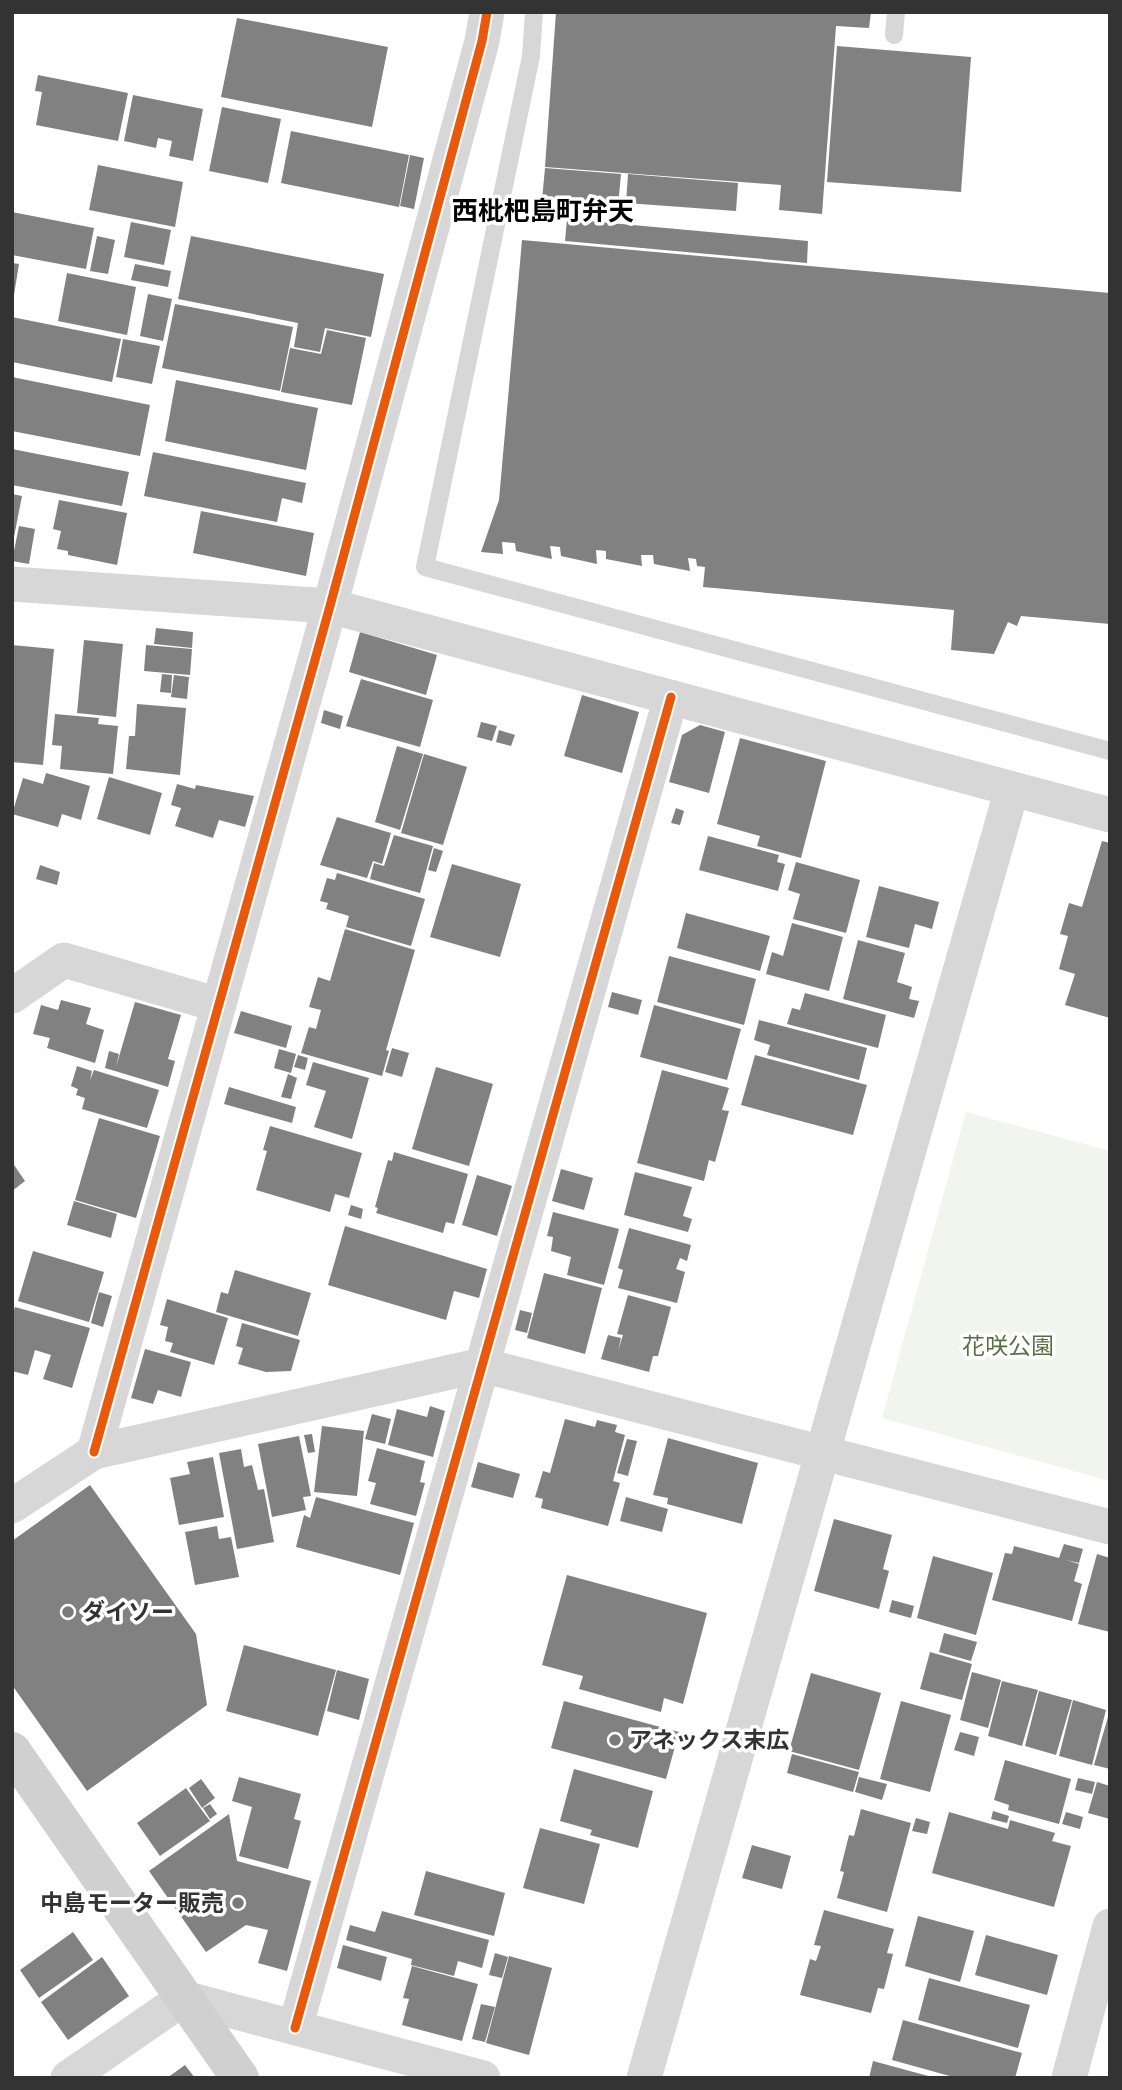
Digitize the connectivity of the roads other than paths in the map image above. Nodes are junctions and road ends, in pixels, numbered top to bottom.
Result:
1 (487, 12) edge
2 (534, 12) edge
3 (896, 12) edge
4 (894, 35) dead end
5 (12, 584) edge
6 (330, 606) junction
7 (671, 697) junction
8 (1110, 751) edge
9 (1012, 789) junction
10 (1110, 815) edge
11 (12, 996) edge
12 (219, 1005) junction
13 (482, 1365) junction
14 (94, 1452) junction
15 (822, 1453) junction
16 (12, 1506) edge
17 (1110, 1527) edge
18 (12, 1751) edge
19 (1110, 1926) edge
20 (184, 1998) junction
21 (295, 2028) junction
22 (68, 2078) edge
23 (240, 2078) edge
24 (483, 2078) edge
25 (644, 2078) edge
26 (1069, 2078) edge

1 - 6 street
2 - 8 lane
3 - 4 lane
5 - 6 street
6 - 7 street
6 - 12 street
7 - 9 street
7 - 13 street
9 - 10 street
9 - 15 street
11 - 12 street
12 - 14 street
13 - 14 street
13 - 15 street
13 - 21 street
14 - 16 street
15 - 17 street
15 - 25 street
18 - 20 street
19 - 26 street
20 - 21 street
20 - 22 street
20 - 23 street
21 - 24 street

